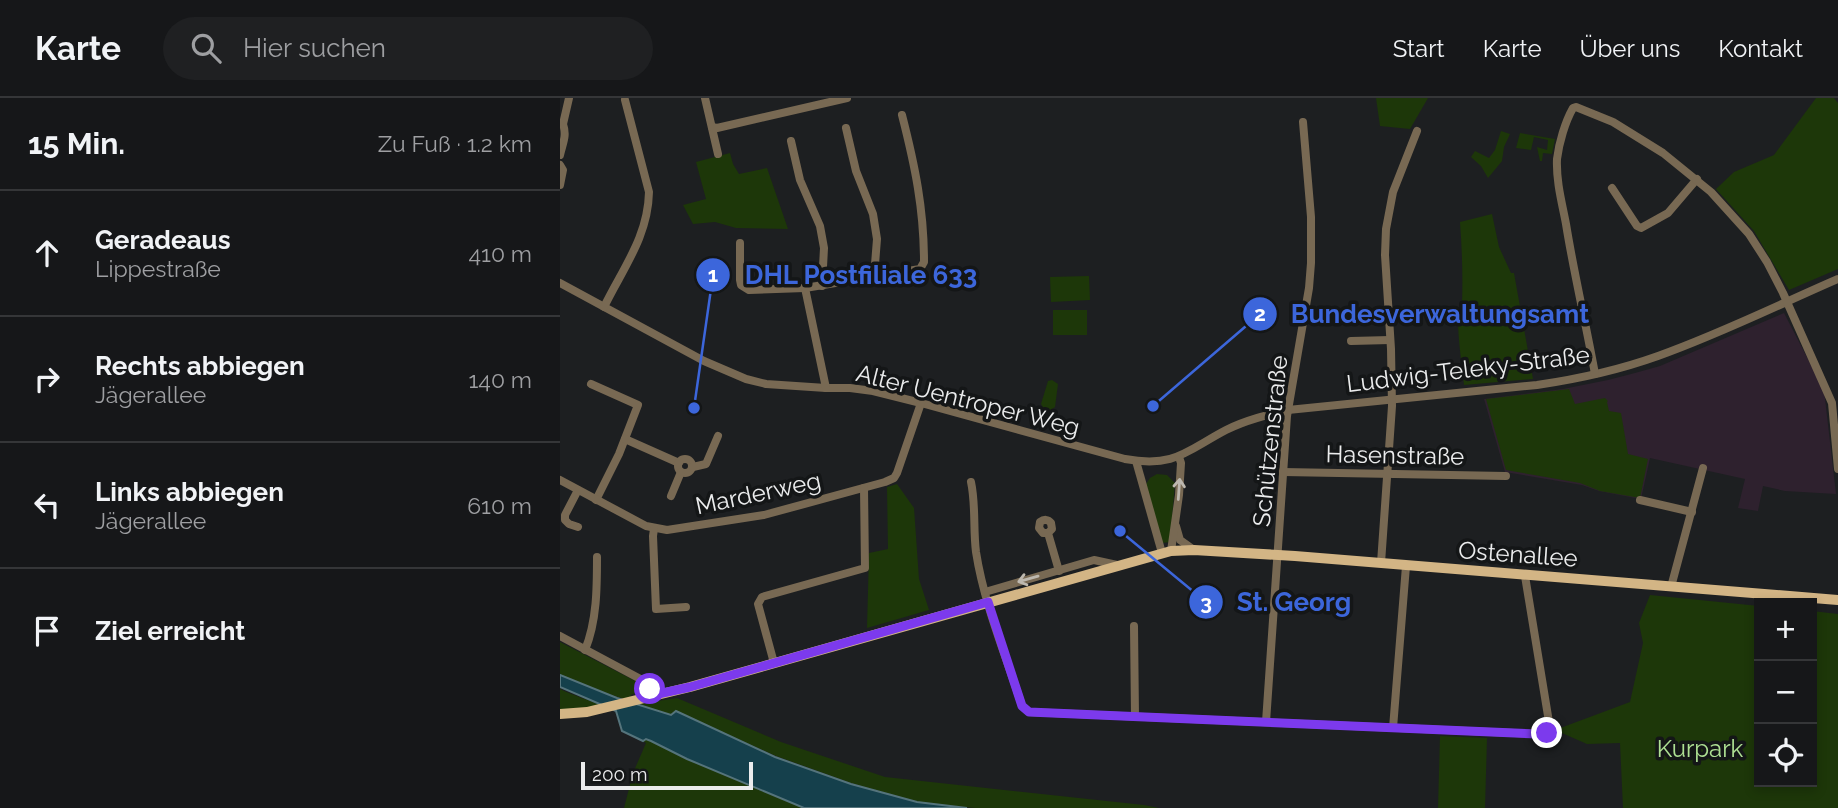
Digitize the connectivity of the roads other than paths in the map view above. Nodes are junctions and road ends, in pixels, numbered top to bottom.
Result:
1 (569, 98) edge
2 (705, 98) edge
3 (806, 98) edge
4 (848, 98) edge
5 (624, 99) edge
6 (808, 108) junction
7 (902, 115) dead end
8 (1303, 122) dead end
9 (712, 127) junction
10 (846, 128) dead end
11 (1418, 131) dead end
12 (791, 141) dead end
13 (718, 154) dead end
14 (560, 155) edge
15 (560, 166) edge
16 (1697, 178) junction
17 (560, 185) edge
18 (1612, 188) dead end
19 (740, 243) dead end
20 (874, 277) junction
21 (1838, 279) edge
22 (560, 283) edge
23 (822, 286) junction
24 (806, 288) junction
25 (1787, 302) junction
26 (604, 307) junction
27 (1390, 340) junction
28 (1351, 341) dead end
29 (1595, 374) junction
30 (591, 384) dead end
31 (826, 388) junction
32 (1392, 400) junction
33 (1835, 402) edge
34 (922, 403) junction
35 (1289, 410) junction
36 (718, 436) dead end
37 (625, 439) junction
38 (1180, 457) junction
39 (1136, 461) junction
40 (680, 467) junction
41 (1703, 468) dead end
42 (1838, 469) edge
43 (1283, 472) junction
44 (1388, 474) junction
45 (1506, 476) dead end
46 (560, 480) edge
47 (971, 482) dead end
48 (864, 488) junction
49 (578, 490) junction
50 (670, 496) dead end
51 (596, 500) junction
52 (1640, 500) dead end
53 (1692, 512) junction
54 (1176, 521) junction
55 (578, 527) dead end
56 (654, 529) junction
57 (1048, 533) dead end
58 (1155, 533) junction
59 (1194, 550) junction
60 (1167, 552) junction
61 (1278, 555) junction
62 (597, 556) dead end
63 (1148, 557) junction
64 (1381, 563) junction
65 (1117, 565) junction
66 (1406, 566) junction
67 (1059, 571) junction
68 (1525, 576) junction
69 (1671, 587) junction
70 (986, 597) junction
71 (1838, 600) edge
72 (686, 607) dead end
73 (1134, 626) dead end
74 (560, 636) edge
75 (585, 650) junction
76 (774, 663) junction
77 (658, 694) junction
78 (560, 714) edge
79 (1135, 717) junction
80 (1266, 722) junction
81 (1393, 728) junction

1 - 14 street
2 - 9 street
3 - 6 street
4 - 6 street
5 - 26 street
6 - 9 street
7 - 20 street
8 - 35 street, Schützenstraße
9 - 13 street
10 - 20 street
11 - 27 street
12 - 23 street
15 - 17 street
16 - 18 street
16 - 25 street
16 - 29 street
19 - 24 street
20 - 23 street
21 - 25 street, Ludwig-Teleky-Straße
22 - 26 street, Alter Uentroper Weg
23 - 24 street
24 - 31 street
25 - 29 street, Ludwig-Teleky-Straße
25 - 33 street
26 - 31 street, Alter Uentroper Weg
27 - 28 street
27 - 32 street
29 - 32 street, Ludwig-Teleky-Straße
30 - 37 street
31 - 34 street, Alter Uentroper Weg
32 - 35 street, Ludwig-Teleky-Straße
32 - 44 street
33 - 42 street
34 - 39 street, Alter Uentroper Weg
34 - 48 street, Marderweg
35 - 38 street, Ludwig-Teleky-Straße
35 - 43 street, Schützenstraße
36 - 40 street
37 - 40 street
37 - 51 street
38 - 39 street, Alter Uentroper Weg
54 -> 38 street
39 - 58 street
40 - 50 street
41 - 53 street
43 - 44 street, Hasenstraße
43 - 61 street, Schützenstraße
44 - 45 street, Hasenstraße
44 - 64 street
46 - 49 street, Marderweg
47 - 70 street
48 - 56 street, Marderweg
48 - 76 street
49 - 51 street, Marderweg
49 - 55 street
51 - 56 street, Marderweg
52 - 53 street
53 - 69 street
54 - 59 street
54 - 60 street
56 - 72 street
57 - 67 street
58 - 60 street
58 - 63 street
59 - 60 main road, Ostenallee
59 - 61 main road, Ostenallee
60 - 63 main road, Ostenallee
61 - 64 main road, Ostenallee
61 - 80 street, Schützenstraße
62 - 75 street
63 - 65 main road, Ostenallee
64 - 66 main road, Ostenallee
65 - 67 street
65 - 70 main road, Ostenallee
66 - 68 main road, Ostenallee
66 - 81 street
67 -> 70 street
68 - 69 main road, Ostenallee
68 - 81 street
69 - 71 main road, Ostenallee
70 - 76 main road, Ostenallee
70 - 79 street
73 - 79 street
74 - 75 street
75 - 77 street
76 - 77 main road, Ostenallee
77 - 78 main road, Ostenallee
79 - 80 street
80 - 81 street

